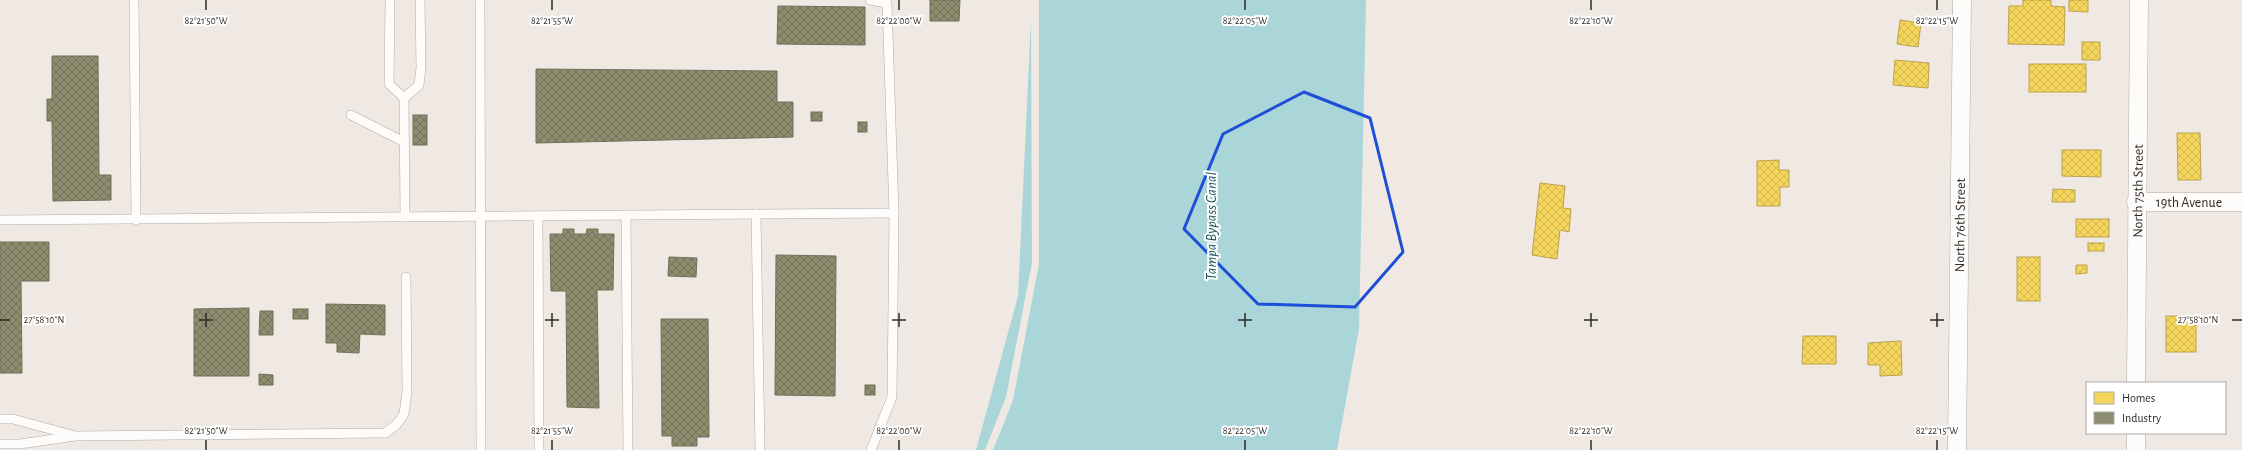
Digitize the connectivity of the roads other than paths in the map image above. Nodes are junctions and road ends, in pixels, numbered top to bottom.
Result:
1 (134, 0) edge
2 (390, 0) edge
3 (420, 0) edge
4 (480, 0) edge
5 (870, 0) edge
6 (1962, 0) edge
7 (2139, 0) edge
8 (404, 98) junction
9 (351, 115) dead end
10 (404, 142) junction
11 (2136, 202) junction
12 (2242, 202) edge
13 (894, 213) junction
14 (756, 214) junction
15 (626, 215) junction
16 (480, 216) junction
17 (538, 216) junction
18 (405, 217) junction
19 (0, 220) edge
20 (136, 220) junction
21 (406, 276) dead end
22 (2136, 382) edge
23 (0, 419) edge
24 (2136, 434) edge
25 (75, 436) junction
26 (0, 444) edge
27 (481, 450) edge
28 (539, 450) edge
29 (628, 450) edge
30 (760, 450) edge
31 (871, 450) edge
32 (1957, 450) edge
33 (2136, 450) edge

1 - 20 lane
2 - 8 lane
3 - 8 lane
4 - 16 lane
5 - 13 lane
6 - 32 street, North 76th Street
7 - 11 street, North 75th Street
8 - 10 lane
9 - 10 lane
10 - 18 lane
11 - 12 street, 19th Avenue
11 - 22 street, North 75th Street
13 - 14 lane
13 - 31 lane
14 - 15 lane
14 - 30 lane
15 - 17 lane
15 - 29 lane
16 - 17 lane
16 - 18 lane
16 - 27 lane
17 - 28 lane
18 - 20 lane
19 - 20 lane
21 - 25 lane
23 - 25 lane
24 - 33 street
25 - 26 lane

